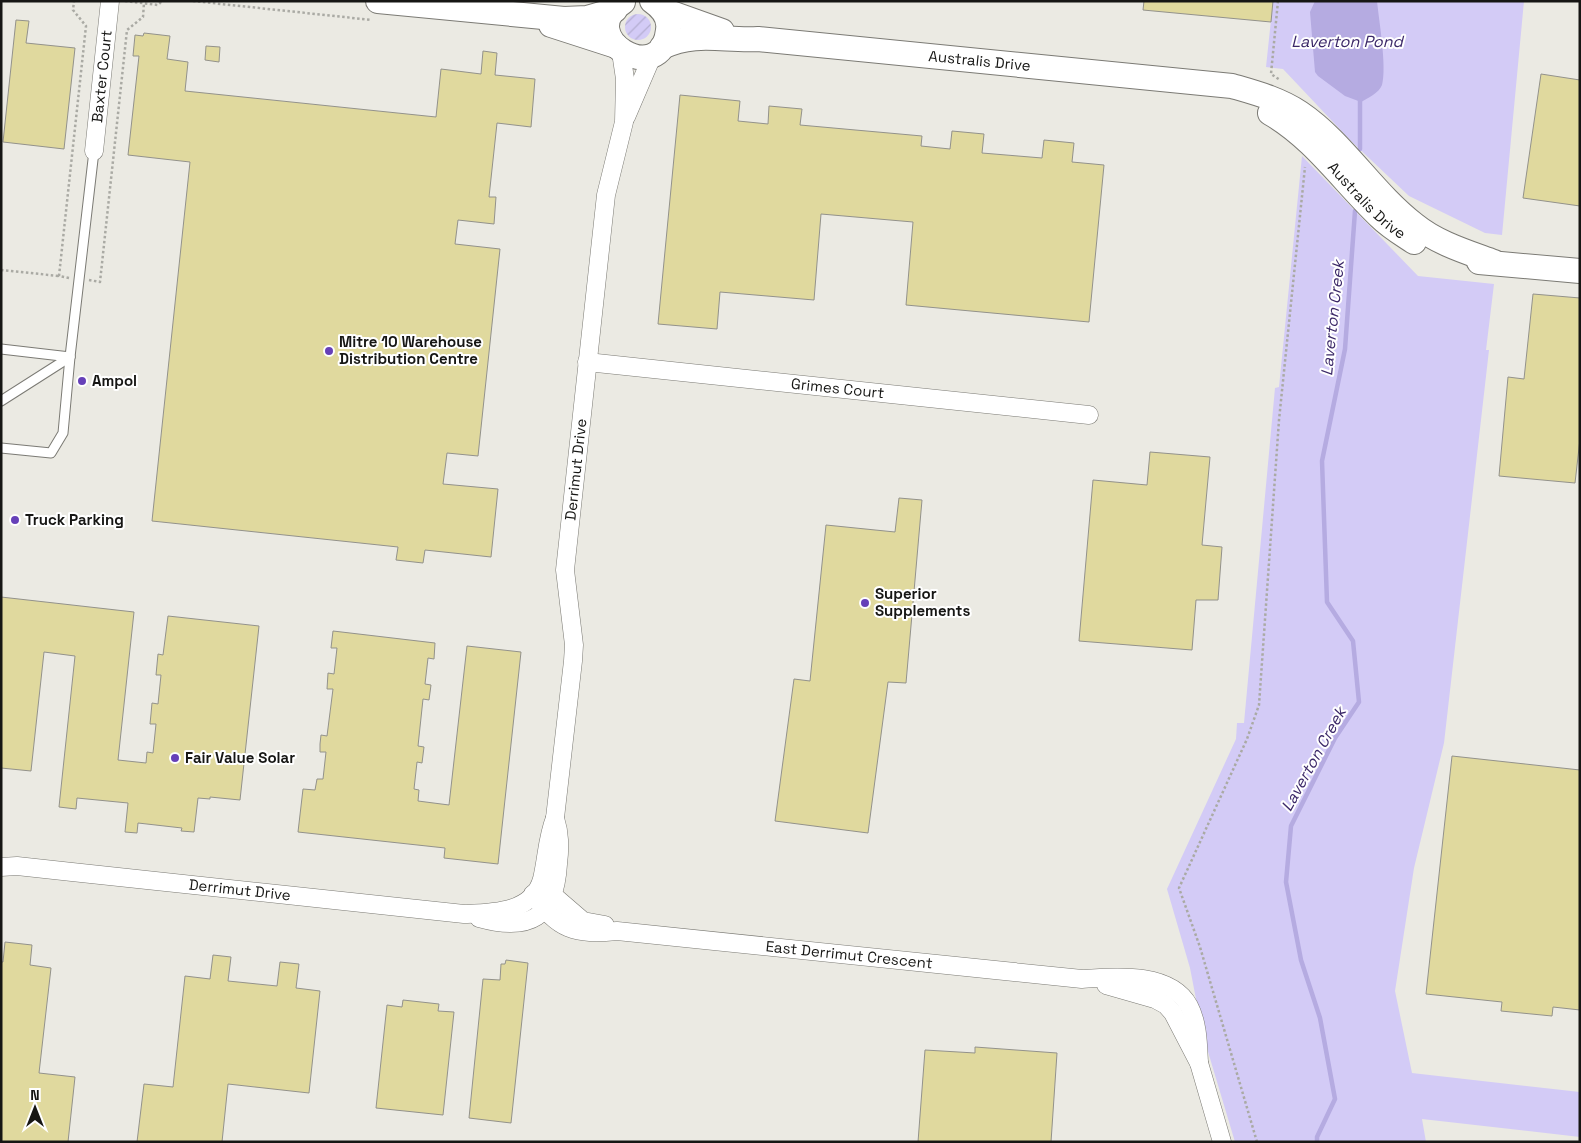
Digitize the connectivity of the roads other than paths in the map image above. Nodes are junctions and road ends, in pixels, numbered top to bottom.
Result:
1 (110, 1) edge
2 (378, 1) edge
3 (448, 5) edge
4 (620, 5) edge
5 (658, 6) edge
6 (526, 16) junction
7 (758, 39) junction
8 (618, 49) junction
9 (657, 50) junction
10 (1200, 84) junction
11 (624, 122) junction
12 (94, 151) joint
13 (1494, 262) junction
14 (1580, 271) edge
15 (1, 349) edge
16 (70, 357) junction
17 (587, 362) junction
18 (1, 400) edge
19 (1089, 415) dead end
20 (1, 448) edge
21 (554, 818) junction
22 (6, 865) edge
23 (533, 894) junction
24 (549, 903) junction
25 (464, 914) junction
26 (1222, 1142) edge

1 - 12 street, Baxter Court
2 - 3 street
3 - 6 street
4 - 6 street
4 - 8 street
5 - 7 street, Australis Drive
5 - 9 street
6 - 8 street
7 - 9 street, Australis Drive
7 - 10 street, Australis Drive
8 - 9 street, Australis Drive
8 - 11 street, Derrimut Drive
9 - 11 street, Derrimut Drive
10 - 13 street, Australis Drive
10 - 13 street, Australis Drive
11 - 17 street, Derrimut Drive
12 - 16 lane
13 - 14 street, Australis Drive
15 - 16 lane
16 - 18 lane
16 - 20 lane
17 - 19 street, Grimes Court
17 - 21 street, Derrimut Drive
21 - 23 street, Derrimut Drive
21 - 24 street, Derrimut Drive
22 - 25 street, Derrimut Drive
23 - 24 street, East Derrimut Crescent
23 - 25 street, Derrimut Drive
24 - 25 street, Derrimut Drive
24 - 26 street, East Derrimut Crescent

